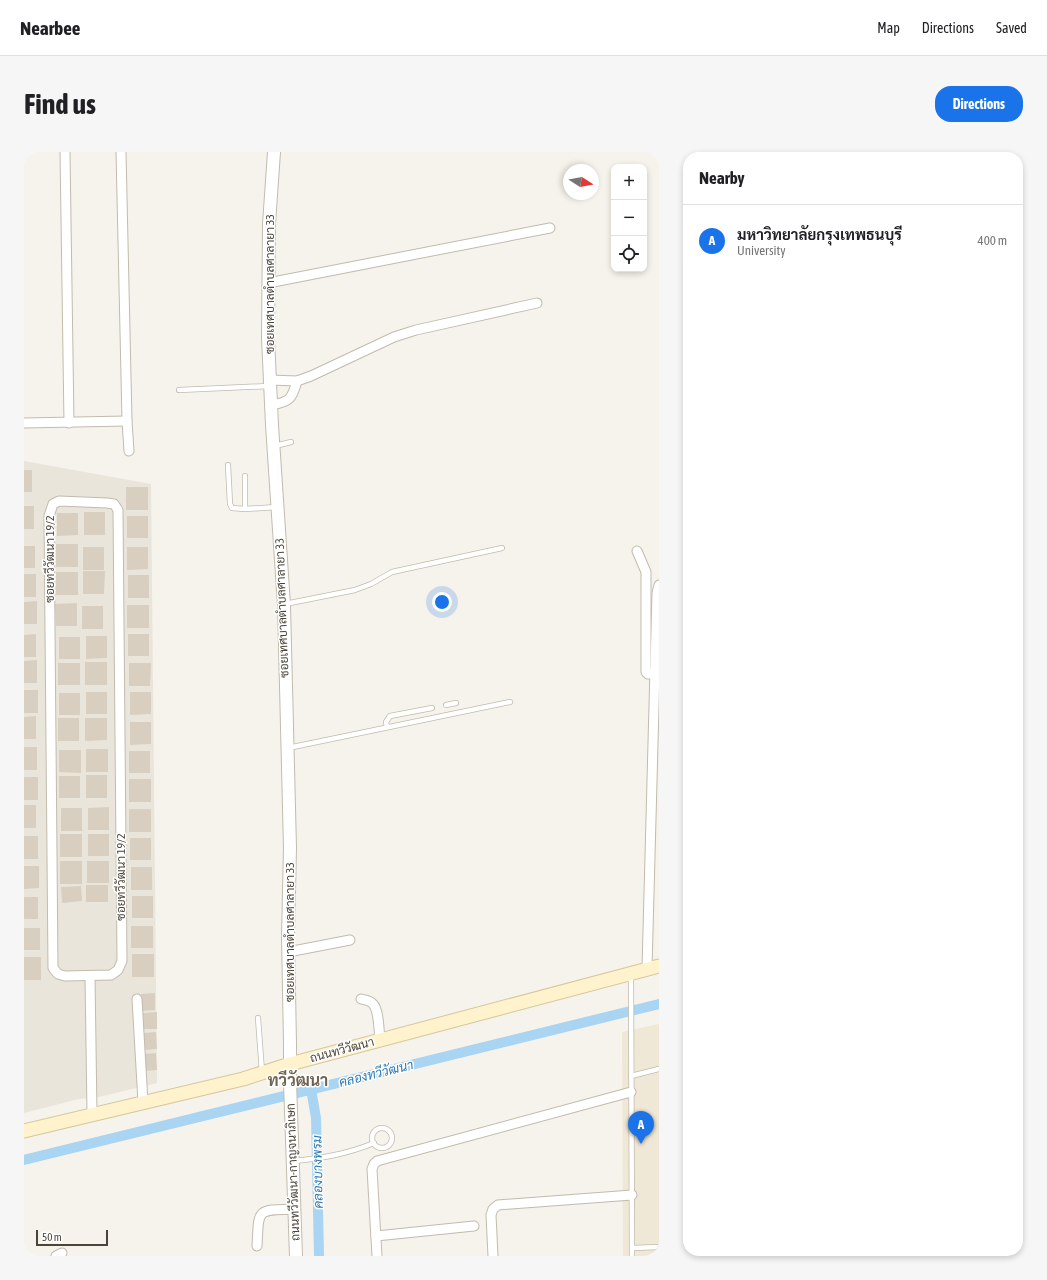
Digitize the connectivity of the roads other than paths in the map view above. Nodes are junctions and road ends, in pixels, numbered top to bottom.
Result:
1 (65, 152) edge
2 (121, 152) edge
3 (274, 152) edge
4 (550, 228) dead end
5 (268, 283) junction
6 (537, 303) dead end
7 (297, 380) junction
8 (270, 383) junction
9 (179, 390) dead end
10 (271, 406) junction
11 (127, 421) junction
12 (24, 423) edge
13 (69, 423) junction
14 (291, 442) dead end
15 (273, 446) junction
16 (129, 451) dead end
17 (228, 465) dead end
18 (245, 476) dead end
19 (277, 507) junction
20 (244, 509) junction
21 (502, 548) dead end
22 (637, 551) dead end
23 (659, 585) edge
24 (284, 605) junction
25 (654, 674) junction
26 (510, 702) dead end
27 (456, 703) dead end
28 (446, 705) dead end
29 (432, 708) dead end
30 (386, 727) junction
31 (287, 748) junction
32 (350, 940) dead end
33 (288, 952) junction
34 (653, 967) edge
35 (631, 973) junction
36 (90, 976) junction
37 (137, 999) dead end
38 (361, 999) dead end
39 (258, 1018) dead end
40 (380, 1040) junction
41 (290, 1064) junction
42 (659, 1069) edge
43 (262, 1073) junction
44 (631, 1076) junction
45 (631, 1092) junction
46 (143, 1102) junction
47 (92, 1114) junction
48 (24, 1130) edge
49 (374, 1143) junction
50 (292, 1161) junction
51 (632, 1195) junction
52 (295, 1210) junction
53 (474, 1226) dead end
54 (376, 1236) junction
55 (257, 1246) dead end
56 (659, 1247) edge
57 (632, 1248) junction
58 (296, 1256) edge
59 (377, 1256) edge
60 (493, 1256) edge
61 (632, 1256) edge

1 - 13 street
2 - 11 street
3 - 5 street, ซอยเทศบาลตำบลศาลายา 33
4 - 5 street
5 - 8 street, ซอยเทศบาลตำบลศาลายา 33
6 - 7 street
7 - 8 street
7 - 10 street
8 - 9 lane
8 - 10 street, ซอยเทศบาลตำบลศาลายา 33
10 - 15 street, ซอยเทศบาลตำบลศาลายา 33
11 - 13 street
11 - 16 street
12 - 13 street
14 - 15 lane
15 - 19 street, ซอยเทศบาลตำบลศาลายา 33
17 - 20 lane
18 - 20 lane
19 - 20 lane
19 - 24 street, ซอยเทศบาลตำบลศาลายา 33
21 - 24 lane
22 - 25 street
23 - 25 street
24 - 31 street, ซอยเทศบาลตำบลศาลายา 33
25 - 34 street
26 - 30 lane
27 - 28 lane
29 - 30 lane
30 - 31 lane
31 - 33 street, ซอยเทศบาลตำบลศาลายา 33
32 - 33 street
33 - 41 street, ซอยเทศบาลตำบลศาลายา 33
34 - 35 main road, ถนนทวีวัฒนา
35 - 40 main road, ถนนทวีวัฒนา
35 - 44 lane
36 - 36 street, ซอยทวีวัฒนา 19/2
36 - 47 street
37 - 46 street
38 - 40 street
39 - 43 lane
40 - 41 main road, ถนนทวีวัฒนา
41 - 43 main road, ถนนทวีวัฒนา
41 - 50 street, ถนนทวีวัฒนา-กาญจนาภิเษก
42 - 44 lane
43 - 46 main road, ถนนทวีวัฒนา
44 - 45 lane
45 - 51 lane
45 - 54 street
46 - 47 main road, ถนนทวีวัฒนา
47 - 48 main road, ถนนทวีวัฒนา
49 - 49 lane
49 - 50 lane
50 - 52 street, ถนนทวีวัฒนา-กาญจนาภิเษก
51 - 57 lane
51 - 60 street
52 - 55 street
52 - 58 street, ถนนทวีวัฒนา-กาญจนาภิเษก
53 - 54 street
54 - 59 street
56 - 57 lane
57 - 61 lane

